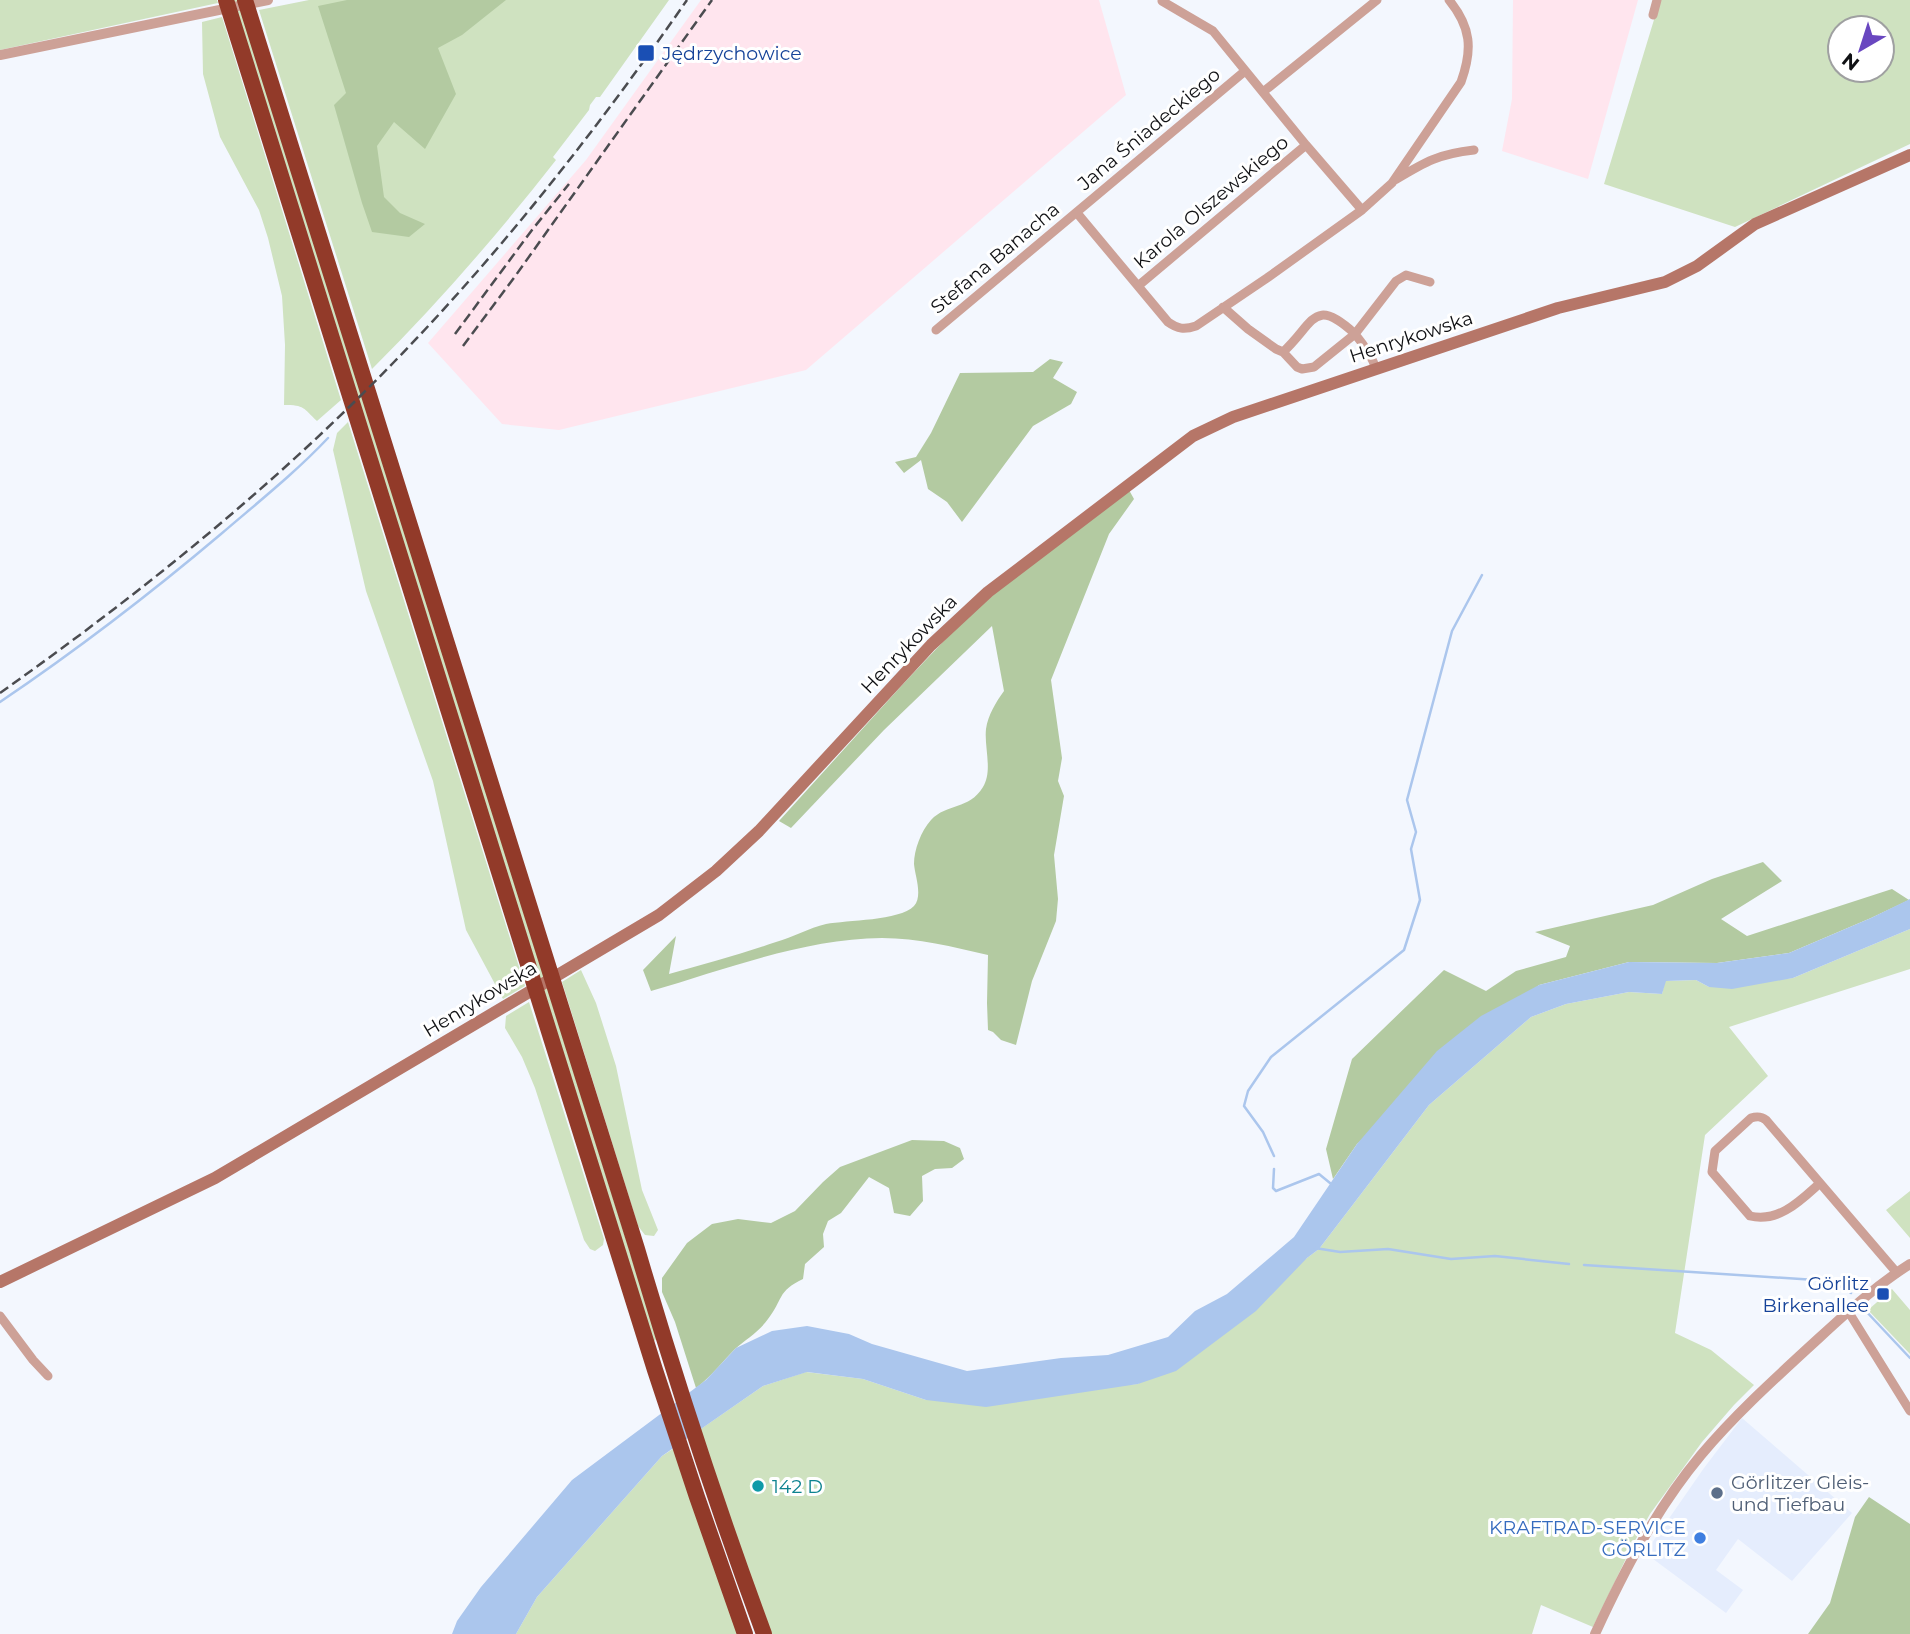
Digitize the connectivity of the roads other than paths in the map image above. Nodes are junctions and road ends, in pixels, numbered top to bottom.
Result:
1 (226, 0) edge
2 (245, 0) edge
3 (268, 0) edge
4 (1377, 0) edge
5 (1449, 0) edge
6 (1657, 0) edge
7 (1163, 1) edge
8 (1653, 15) dead end
9 (0, 55) edge
10 (1245, 71) junction
11 (1263, 92) junction
12 (1306, 145) junction
13 (1474, 150) dead end
14 (1910, 155) edge
15 (1392, 183) junction
16 (1362, 210) junction
17 (1077, 213) junction
18 (1430, 282) dead end
19 (1138, 286) junction
20 (1223, 307) junction
21 (936, 330) dead end
22 (1354, 334) junction
23 (1283, 352) junction
24 (1376, 369) junction
25 (1820, 1183) junction
26 (1910, 1264) edge
27 (1897, 1273) junction
28 (0, 1282) edge
29 (1848, 1311) junction
30 (0, 1316) edge
31 (48, 1376) dead end
32 (1910, 1411) edge
33 (745, 1634) edge
34 (764, 1634) edge
35 (1595, 1634) edge

1 - 33 highway
2 - 34 highway
3 - 9 street
4 - 11 street
5 - 15 street
6 - 8 street
7 - 10 street
10 - 11 street
10 - 17 street, Jana Śniadeckiego
11 - 12 street
12 - 16 street
12 - 19 street, Karola Olszewskiego
13 - 15 street
14 - 24 main road, Henrykowska
15 - 16 street
16 - 20 street
17 - 19 street
17 - 21 street, Stefana Banacha
18 - 22 street
19 - 20 street
20 - 23 street
22 - 23 street
22 - 23 street
22 - 24 street
24 - 28 main road, Henrykowska
25 - 25 street
25 - 27 street
26 - 27 street
27 - 29 street
29 - 32 street
29 - 35 street
30 - 31 street

